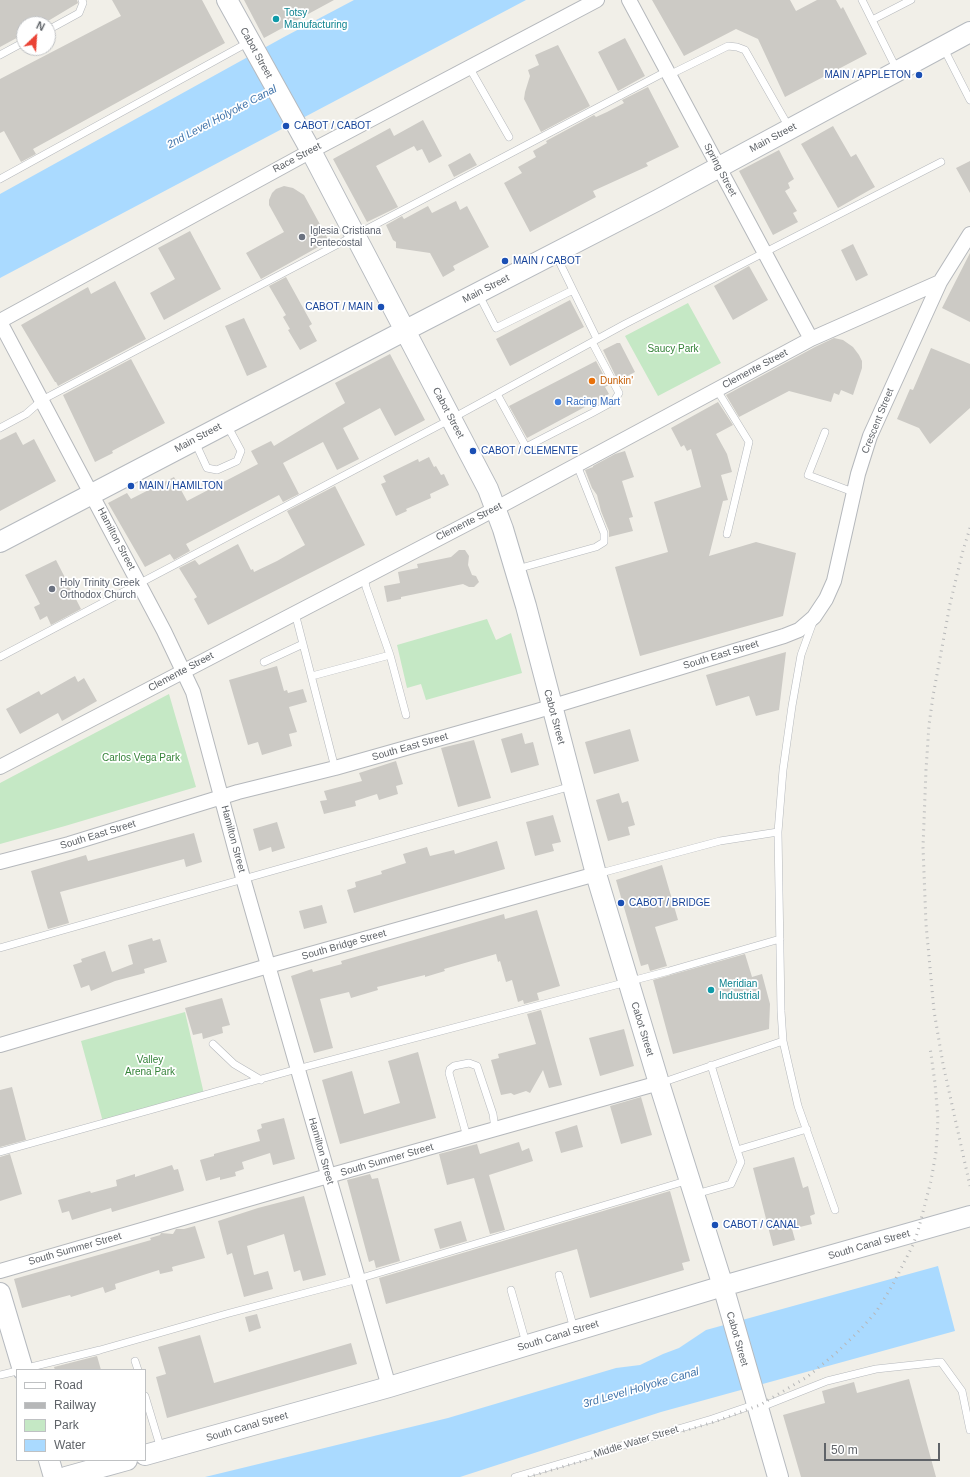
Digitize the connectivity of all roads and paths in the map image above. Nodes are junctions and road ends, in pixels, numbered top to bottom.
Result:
1 (82, 0) edge
2 (227, 0) edge
3 (597, 0) edge
4 (629, 0) edge
5 (862, 0) edge
6 (912, 0) edge
7 (872, 20) junction
8 (56, 26) edge
9 (970, 32) edge
10 (251, 44) junction
11 (16, 46) edge
12 (943, 47) junction
13 (0, 55) edge
14 (469, 67) junction
15 (897, 71) junction
16 (668, 73) junction
17 (970, 100) edge
18 (790, 129) junction
19 (509, 137) dead end
20 (309, 146) junction
21 (941, 162) dead end
22 (719, 168) junction
23 (0, 179) edge
24 (970, 234) edge
25 (355, 236) junction
26 (555, 253) junction
27 (764, 253) junction
28 (940, 282) junction
29 (573, 290) junction
30 (478, 293) junction
31 (0, 321) edge
32 (404, 331) junction
33 (811, 339) junction
34 (594, 341) junction
35 (717, 390) junction
36 (497, 394) junction
37 (42, 400) junction
38 (451, 419) junction
39 (226, 424) junction
40 (0, 428) edge
41 (825, 432) dead end
42 (194, 440) junction
43 (577, 465) junction
44 (854, 492) junction
45 (92, 494) junction
46 (495, 509) junction
47 (727, 534) dead end
48 (0, 542) edge
49 (515, 569) junction
50 (364, 577) junction
51 (139, 584) junction
52 (295, 613) junction
53 (814, 617) junction
54 (303, 644) junction
55 (390, 655) junction
56 (0, 657) edge
57 (264, 662) dead end
58 (183, 671) junction
59 (312, 676) junction
60 (551, 706) junction
61 (406, 715) dead end
62 (0, 767) edge
63 (335, 768) junction
64 (572, 786) junction
65 (221, 798) junction
66 (778, 832) junction
67 (0, 862) edge
68 (596, 874) junction
69 (243, 878) junction
70 (780, 939) junction
71 (0, 948) edge
72 (268, 966) junction
73 (628, 981) junction
74 (783, 1040) junction
75 (213, 1044) dead end
76 (0, 1045) edge
77 (711, 1065) junction
78 (297, 1069) junction
79 (261, 1080) junction
80 (659, 1083) junction
81 (495, 1129) junction
82 (807, 1130) junction
83 (467, 1137) junction
84 (737, 1150) junction
85 (0, 1152) edge
86 (328, 1176) junction
87 (692, 1187) junction
88 (835, 1210) dead end
89 (970, 1216) edge
90 (0, 1271) edge
91 (559, 1275) dead end
92 (358, 1279) junction
93 (511, 1290) dead end
94 (0, 1293) edge
95 (725, 1296) junction
96 (575, 1331) junction
97 (526, 1346) junction
98 (135, 1361) dead end
99 (20, 1369) edge
100 (24, 1369) edge
101 (138, 1369) edge
102 (16, 1371) edge
103 (0, 1375) edge
104 (389, 1387) junction
105 (756, 1402) junction
106 (146, 1403) edge
107 (970, 1430) edge
108 (153, 1453) edge
109 (49, 1461) edge
110 (123, 1461) edge
111 (54, 1477) edge
112 (66, 1477) edge
113 (515, 1477) edge
114 (778, 1477) edge

1 - 8 lane
2 - 10 main road, Cabot Street
3 - 14 street, Race Street
4 - 16 street, Spring Street
5 - 7 lane
6 - 7 lane
7 - 15 lane
9 - 12 main road, Main Street
10 - 20 main road, Cabot Street
10 - 23 lane
11 - 13 lane
12 - 15 main road, Main Street
12 - 17 lane
14 - 19 lane
14 - 20 street, Race Street
15 - 18 main road, Main Street
16 - 18 lane
16 - 22 street, Spring Street
16 - 25 lane
18 - 22 main road, Main Street
20 - 25 main road, Cabot Street
20 - 31 street, Race Street
21 - 27 lane
22 - 26 main road, Main Street
22 - 27 street, Spring Street
24 - 28 street, Crescent Street
25 - 32 main road, Cabot Street
25 - 37 lane
26 - 29 lane
26 - 30 main road, Main Street
27 - 33 street, Spring Street
27 - 34 lane
28 - 33 street, Clemente Street
28 - 44 street, Crescent Street
29 - 30 lane
29 - 34 lane
30 - 32 main road, Main Street
31 - 37 street, Hamilton Street
32 - 38 main road, Cabot Street
32 - 39 main road, Main Street
33 - 35 street, Clemente Street
34 - 36 lane
34 - 36 lane
35 - 43 street, Clemente Street
35 - 47 lane
36 - 38 lane
37 - 40 lane
37 - 45 street, Hamilton Street
38 - 46 main road, Cabot Street
38 - 51 lane
39 - 42 main road, Main Street
39 - 42 lane
41 - 44 lane
42 - 45 main road, Main Street
43 - 46 street, Clemente Street
43 - 49 lane
44 - 53 street, Crescent Street
45 - 48 main road, Main Street
45 - 51 street, Hamilton Street
46 - 49 main road, Cabot Street
46 - 50 street, Clemente Street
49 - 60 main road, Cabot Street
50 - 52 street, Clemente Street
50 - 55 lane
51 - 56 lane
51 - 58 street, Hamilton Street
52 - 54 lane
52 - 58 street, Clemente Street
53 - 60 street, South East Street
53 - 66 lane
54 - 57 lane
54 - 59 lane
55 - 59 lane
55 - 61 lane
58 - 62 street, Clemente Street
58 - 65 street, Hamilton Street
59 - 63 lane
60 - 63 street, South East Street
60 - 64 main road, Cabot Street
63 - 65 street, South East Street
64 - 68 main road, Cabot Street
64 - 69 lane
65 - 67 street, South East Street
65 - 69 street, Hamilton Street
66 - 68 lane, South Bridge Street
66 - 70 lane
68 - 72 street, South Bridge Street
68 - 73 main road, Cabot Street
69 - 71 lane
69 - 72 street, Hamilton Street
70 - 73 lane
70 - 74 lane
72 - 76 street, South Bridge Street
72 - 78 street, Hamilton Street
73 - 78 lane
73 - 80 main road, Cabot Street
74 - 77 lane
74 - 82 lane
75 - 79 lane
77 - 80 lane
77 - 84 lane
78 - 79 lane
78 - 86 street, Hamilton Street
79 - 85 lane
80 - 81 street, South Summer Street
80 - 87 main road, Cabot Street
81 - 83 street, South Summer Street
81 - 83 lane
82 - 84 lane
82 - 88 lane
83 - 86 street, South Summer Street
84 - 87 lane
86 - 90 street, South Summer Street
86 - 92 street, Hamilton Street
87 - 92 lane
87 - 95 main road, Cabot Street
89 - 95 main road, South Canal Street
91 - 96 lane
92 - 100 lane
92 - 104 street, Hamilton Street
93 - 97 lane
94 - 99 main road
95 - 96 main road, South Canal Street
95 - 105 main road, Cabot Street
96 - 97 main road, South Canal Street
97 - 104 main road, South Canal Street
98 - 101 lane
102 - 103 lane
104 - 108 main road, South Canal Street
105 - 107 lane, Middle Water Street
105 - 113 lane, Middle Water Street
105 - 114 main road, Cabot Street
106 - 108 lane
109 - 111 main road
110 - 112 main road

